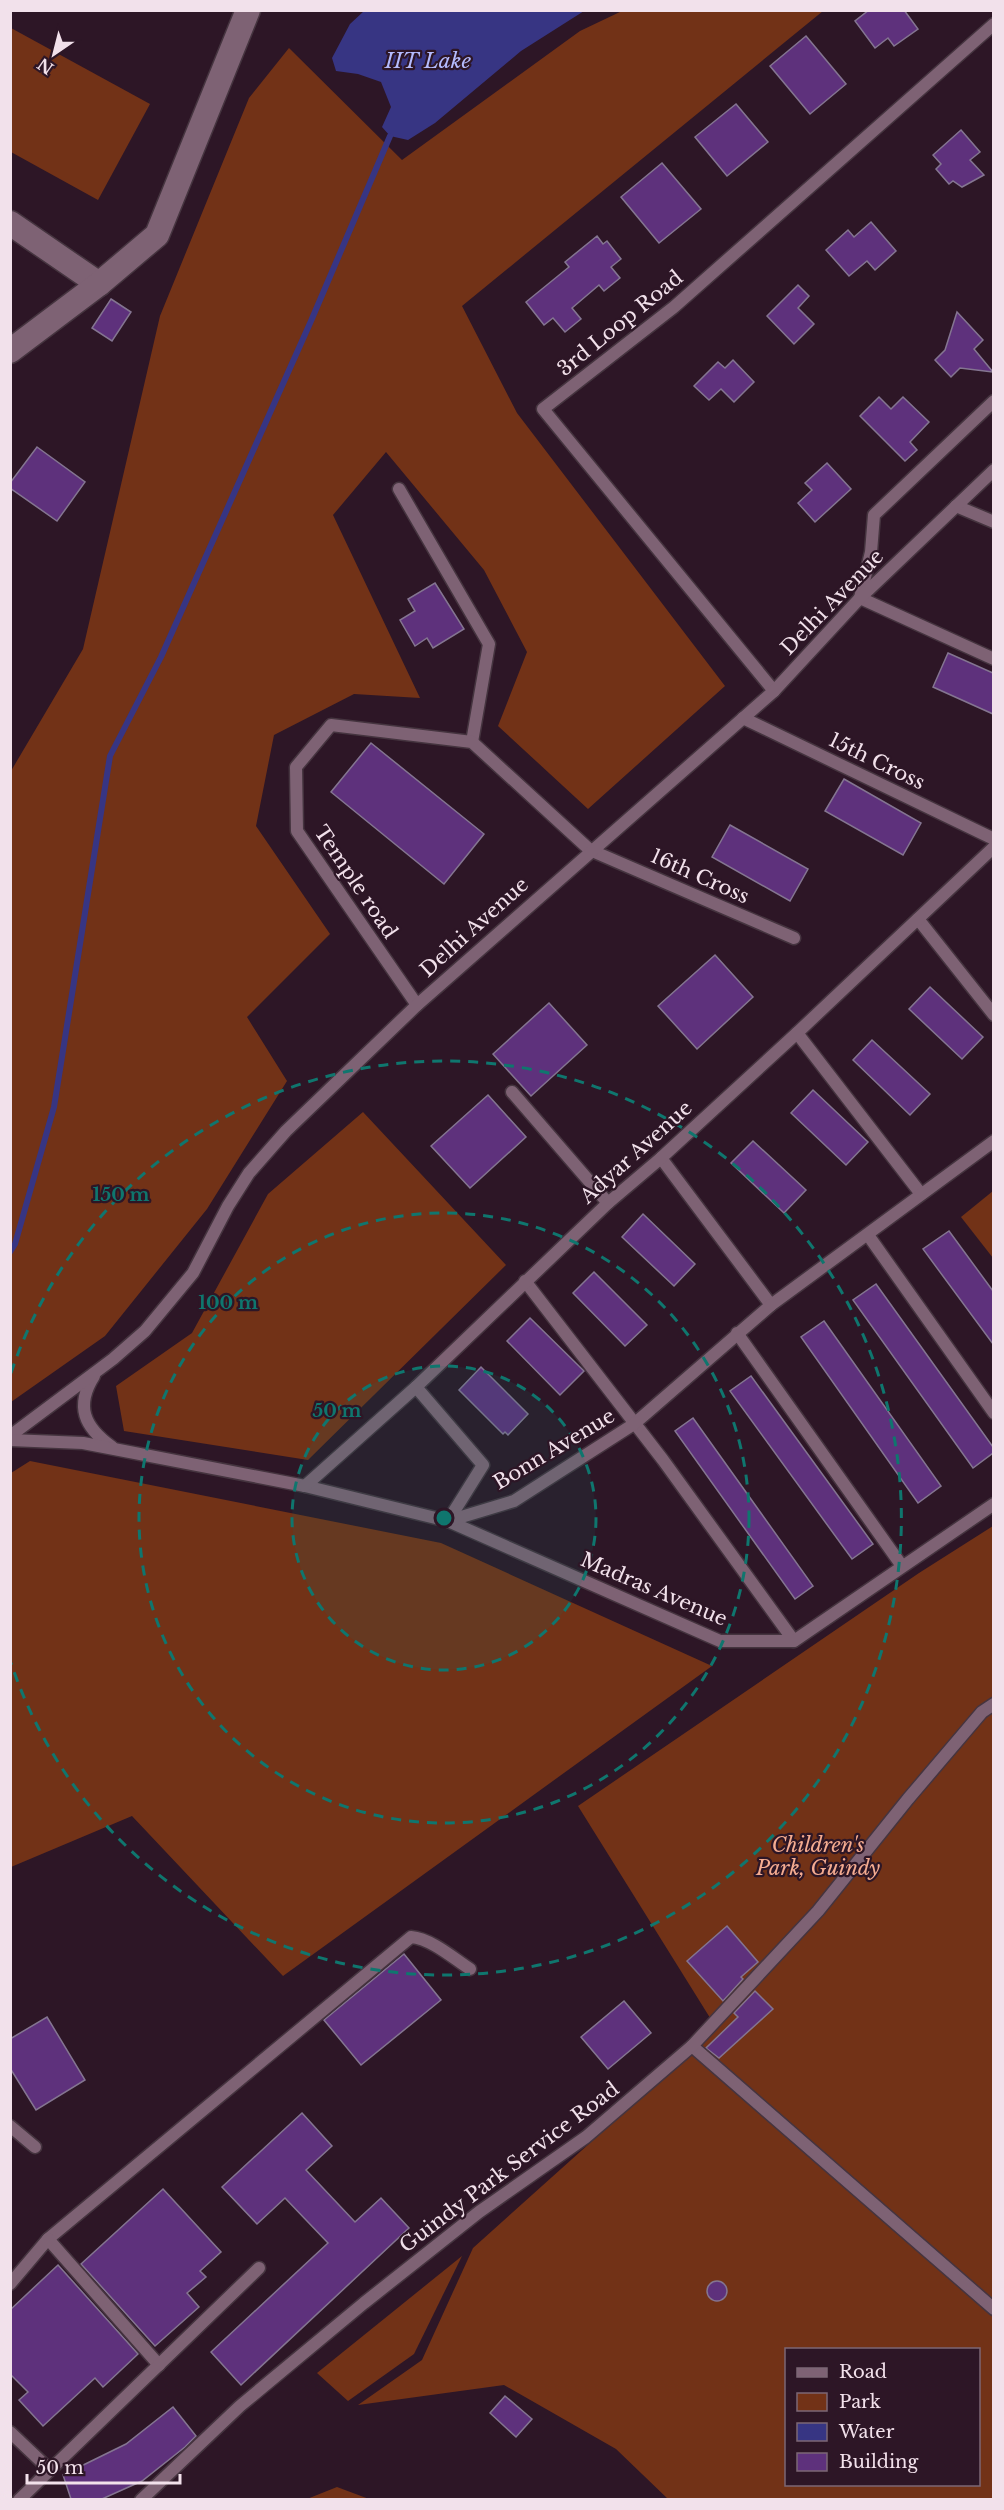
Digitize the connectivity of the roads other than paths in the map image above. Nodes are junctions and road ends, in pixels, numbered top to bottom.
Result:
1 (248, 10) edge
2 (993, 24) edge
3 (10, 223) edge
4 (99, 284) junction
5 (10, 351) edge
6 (993, 400) edge
7 (993, 470) edge
8 (399, 489) dead end
9 (956, 506) junction
10 (993, 522) edge
11 (860, 598) junction
12 (993, 659) edge
13 (774, 691) junction
14 (743, 718) junction
15 (472, 742) junction
16 (993, 839) edge
17 (993, 847) edge
18 (590, 850) junction
19 (918, 919) junction
20 (794, 938) dead end
21 (417, 1005) junction
22 (993, 1015) edge
23 (797, 1033) junction
24 (512, 1092) dead end
25 (993, 1141) edge
26 (661, 1158) junction
27 (921, 1194) junction
28 (608, 1203) junction
29 (868, 1235) junction
30 (525, 1281) junction
31 (771, 1305) junction
32 (737, 1333) junction
33 (98, 1370) junction
34 (416, 1387) junction
35 (993, 1413) edge
36 (634, 1424) junction
37 (10, 1438) edge
38 (116, 1449) junction
39 (305, 1486) junction
40 (993, 1504) edge
41 (448, 1521) junction
42 (902, 1566) junction
43 (794, 1641) junction
44 (993, 1704) edge
45 (470, 1969) dead end
46 (692, 2046) junction
47 (10, 2126) edge
48 (35, 2147) dead end
49 (48, 2239) junction
50 (259, 2268) dead end
51 (10, 2284) edge
52 (993, 2309) edge
53 (159, 2365) junction
54 (10, 2432) edge
55 (49, 2469) junction
56 (19, 2499) edge
57 (141, 2499) edge

1 - 4 street
2 - 13 lane, 3rd Loop Road
3 - 4 street
4 - 5 street
6 - 11 lane
7 - 9 lane, Delhi Avenue
8 - 15 lane
9 - 10 lane
9 - 11 lane, Delhi Avenue
11 - 12 lane
11 - 13 lane, Delhi Avenue
13 - 14 lane, Delhi Avenue
14 - 16 lane, 15th Cross
14 - 18 lane, Delhi Avenue
15 - 18 lane
15 - 21 lane, Temple road
17 - 19 lane, Adyar Avenue
18 - 20 lane, 16th Cross
18 - 21 lane, Delhi Avenue
19 - 22 lane
19 - 23 lane, Adyar Avenue
21 - 33 lane, Delhi Avenue
23 - 26 lane, Adyar Avenue
23 - 27 lane
24 - 28 lane
25 - 27 lane, Bonn Avenue
26 - 28 lane, Adyar Avenue
26 - 31 lane
27 - 29 lane, Bonn Avenue
28 - 30 lane, Adyar Avenue
29 - 31 lane, Bonn Avenue
29 - 35 lane
30 - 34 lane, Adyar Avenue
30 - 36 lane
31 - 32 lane, Bonn Avenue
32 - 36 lane, Bonn Avenue
32 - 42 lane
33 - 37 lane, Delhi Avenue
33 - 38 lane
34 - 39 lane, Adyar Avenue
34 - 41 lane
36 - 41 lane, Bonn Avenue
36 - 43 lane
37 - 38 lane
38 - 39 lane
39 - 41 lane
40 - 42 lane
41 - 43 lane, Madras Avenue
42 - 43 lane
44 - 46 lane, Guindy Park Service Road
45 - 49 lane
46 - 52 lane
46 - 57 lane, Guindy Park Service Road
47 - 48 lane
49 - 51 lane
49 - 53 lane
50 - 53 lane
53 - 55 lane
54 - 55 lane
55 - 56 lane

